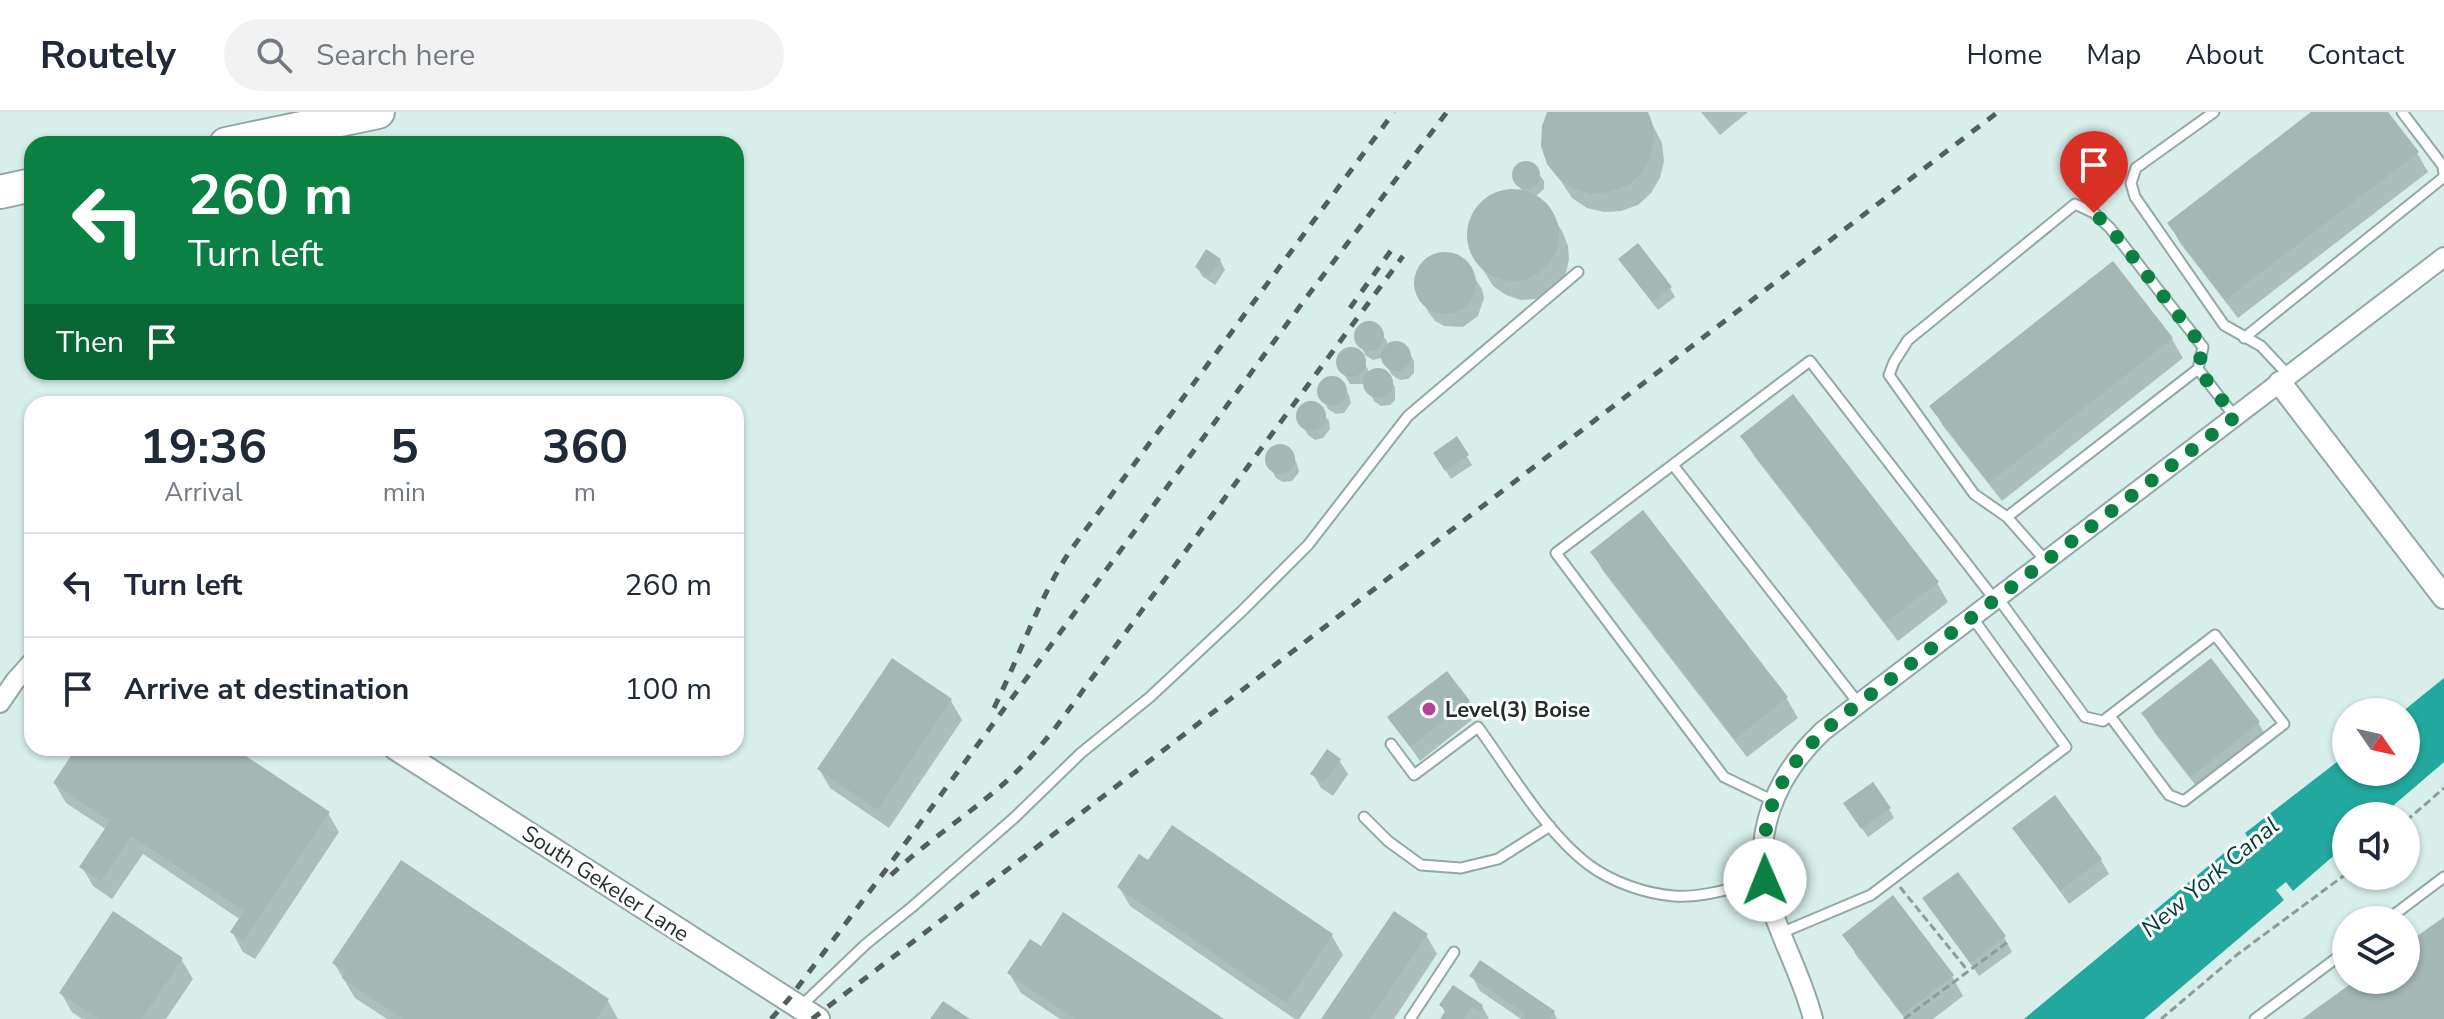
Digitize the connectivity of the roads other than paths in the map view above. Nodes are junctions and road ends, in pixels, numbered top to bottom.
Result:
1 (378, 112) edge
2 (2214, 112) edge
3 (2402, 112) edge
4 (264, 136) edge
5 (2444, 176) edge
6 (24, 187) edge
7 (0, 192) edge
8 (2444, 257) edge
9 (1578, 272) dead end
10 (2244, 338) junction
11 (2198, 369) junction
12 (2284, 379) junction
13 (2235, 417) junction
14 (1673, 465) junction
15 (2007, 517) junction
16 (2046, 561) junction
17 (2444, 597) edge
18 (1996, 599) junction
19 (1972, 617) junction
20 (24, 671) edge
21 (0, 703) edge
22 (1859, 704) junction
23 (2110, 716) junction
24 (1391, 744) dead end
25 (407, 756) edge
26 (1774, 801) junction
27 (1364, 817) dead end
28 (1550, 826) junction
29 (2444, 877) edge
30 (1765, 880) junction
31 (2406, 906) edge
32 (1781, 933) junction
33 (1454, 952) dead end
34 (2332, 961) edge
35 (809, 1013) edge
36 (1410, 1019) edge
37 (1813, 1019) edge
38 (2255, 1019) edge

1 - 4 highway
2 - 10 lane
3 - 5 lane
5 - 10 lane
6 - 7 highway
8 - 12 street
9 - 35 lane
10 - 12 lane
11 - 13 lane
11 - 15 lane
11 - 15 lane
12 - 13 street
12 - 17 street
13 - 16 street
14 - 18 lane
14 - 22 lane
14 - 26 lane
15 - 16 lane
16 - 18 street
18 - 19 street
18 - 23 lane
19 - 22 street
19 - 32 lane
20 - 21 street
22 - 26 street
23 - 23 lane
24 - 28 lane
25 - 35 street, South Gekeler Lane
26 - 30 street
27 - 28 lane
28 - 30 lane
29 - 31 lane
30 - 32 street
32 - 37 street
33 - 36 lane
34 - 38 lane

